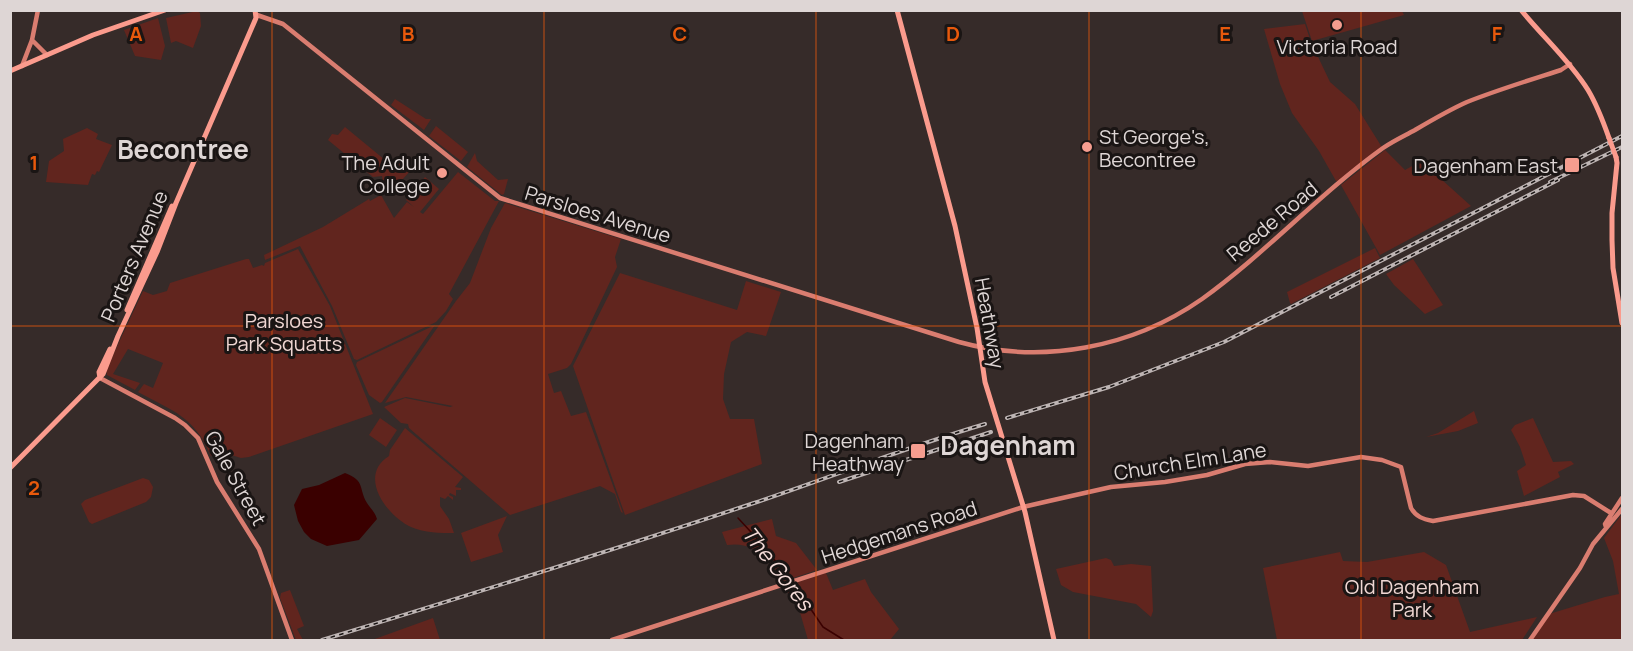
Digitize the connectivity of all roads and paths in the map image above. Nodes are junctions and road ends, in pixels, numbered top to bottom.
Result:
1 (38, 10) edge
2 (165, 10) edge
3 (897, 10) edge
4 (1521, 10) edge
5 (257, 12) edge
6 (32, 40) junction
7 (47, 55) junction
8 (1570, 64) junction
9 (22, 66) junction
10 (10, 71) edge
11 (1623, 322) edge
12 (980, 347) junction
13 (100, 378) junction
14 (10, 468) edge
15 (1623, 498) edge
16 (1023, 507) junction
17 (1622, 510) edge
18 (1611, 513) junction
19 (1606, 528) junction
20 (292, 640) edge
21 (612, 640) edge
22 (1054, 640) edge
23 (1530, 640) edge

1 - 6 street
2 - 7 main road
3 - 12 main road, Heathway
4 - 8 main road
5 - 12 street, Parsloes Avenue
5 - 13 main road, Porters Avenue
6 - 7 street
6 - 9 street
7 - 9 main road
8 - 11 main road, bridge
8 - 12 street, Reede Road
9 - 10 main road
12 - 16 main road, Heathway
13 - 14 main road, Porters Avenue
13 - 20 street, Gale Street
15 - 18 street
16 - 18 street, Church Elm Lane
16 - 21 street, Hedgemans Road
16 - 22 main road, Heathway
17 - 18 street
17 - 19 street
18 - 19 street
19 - 23 street

